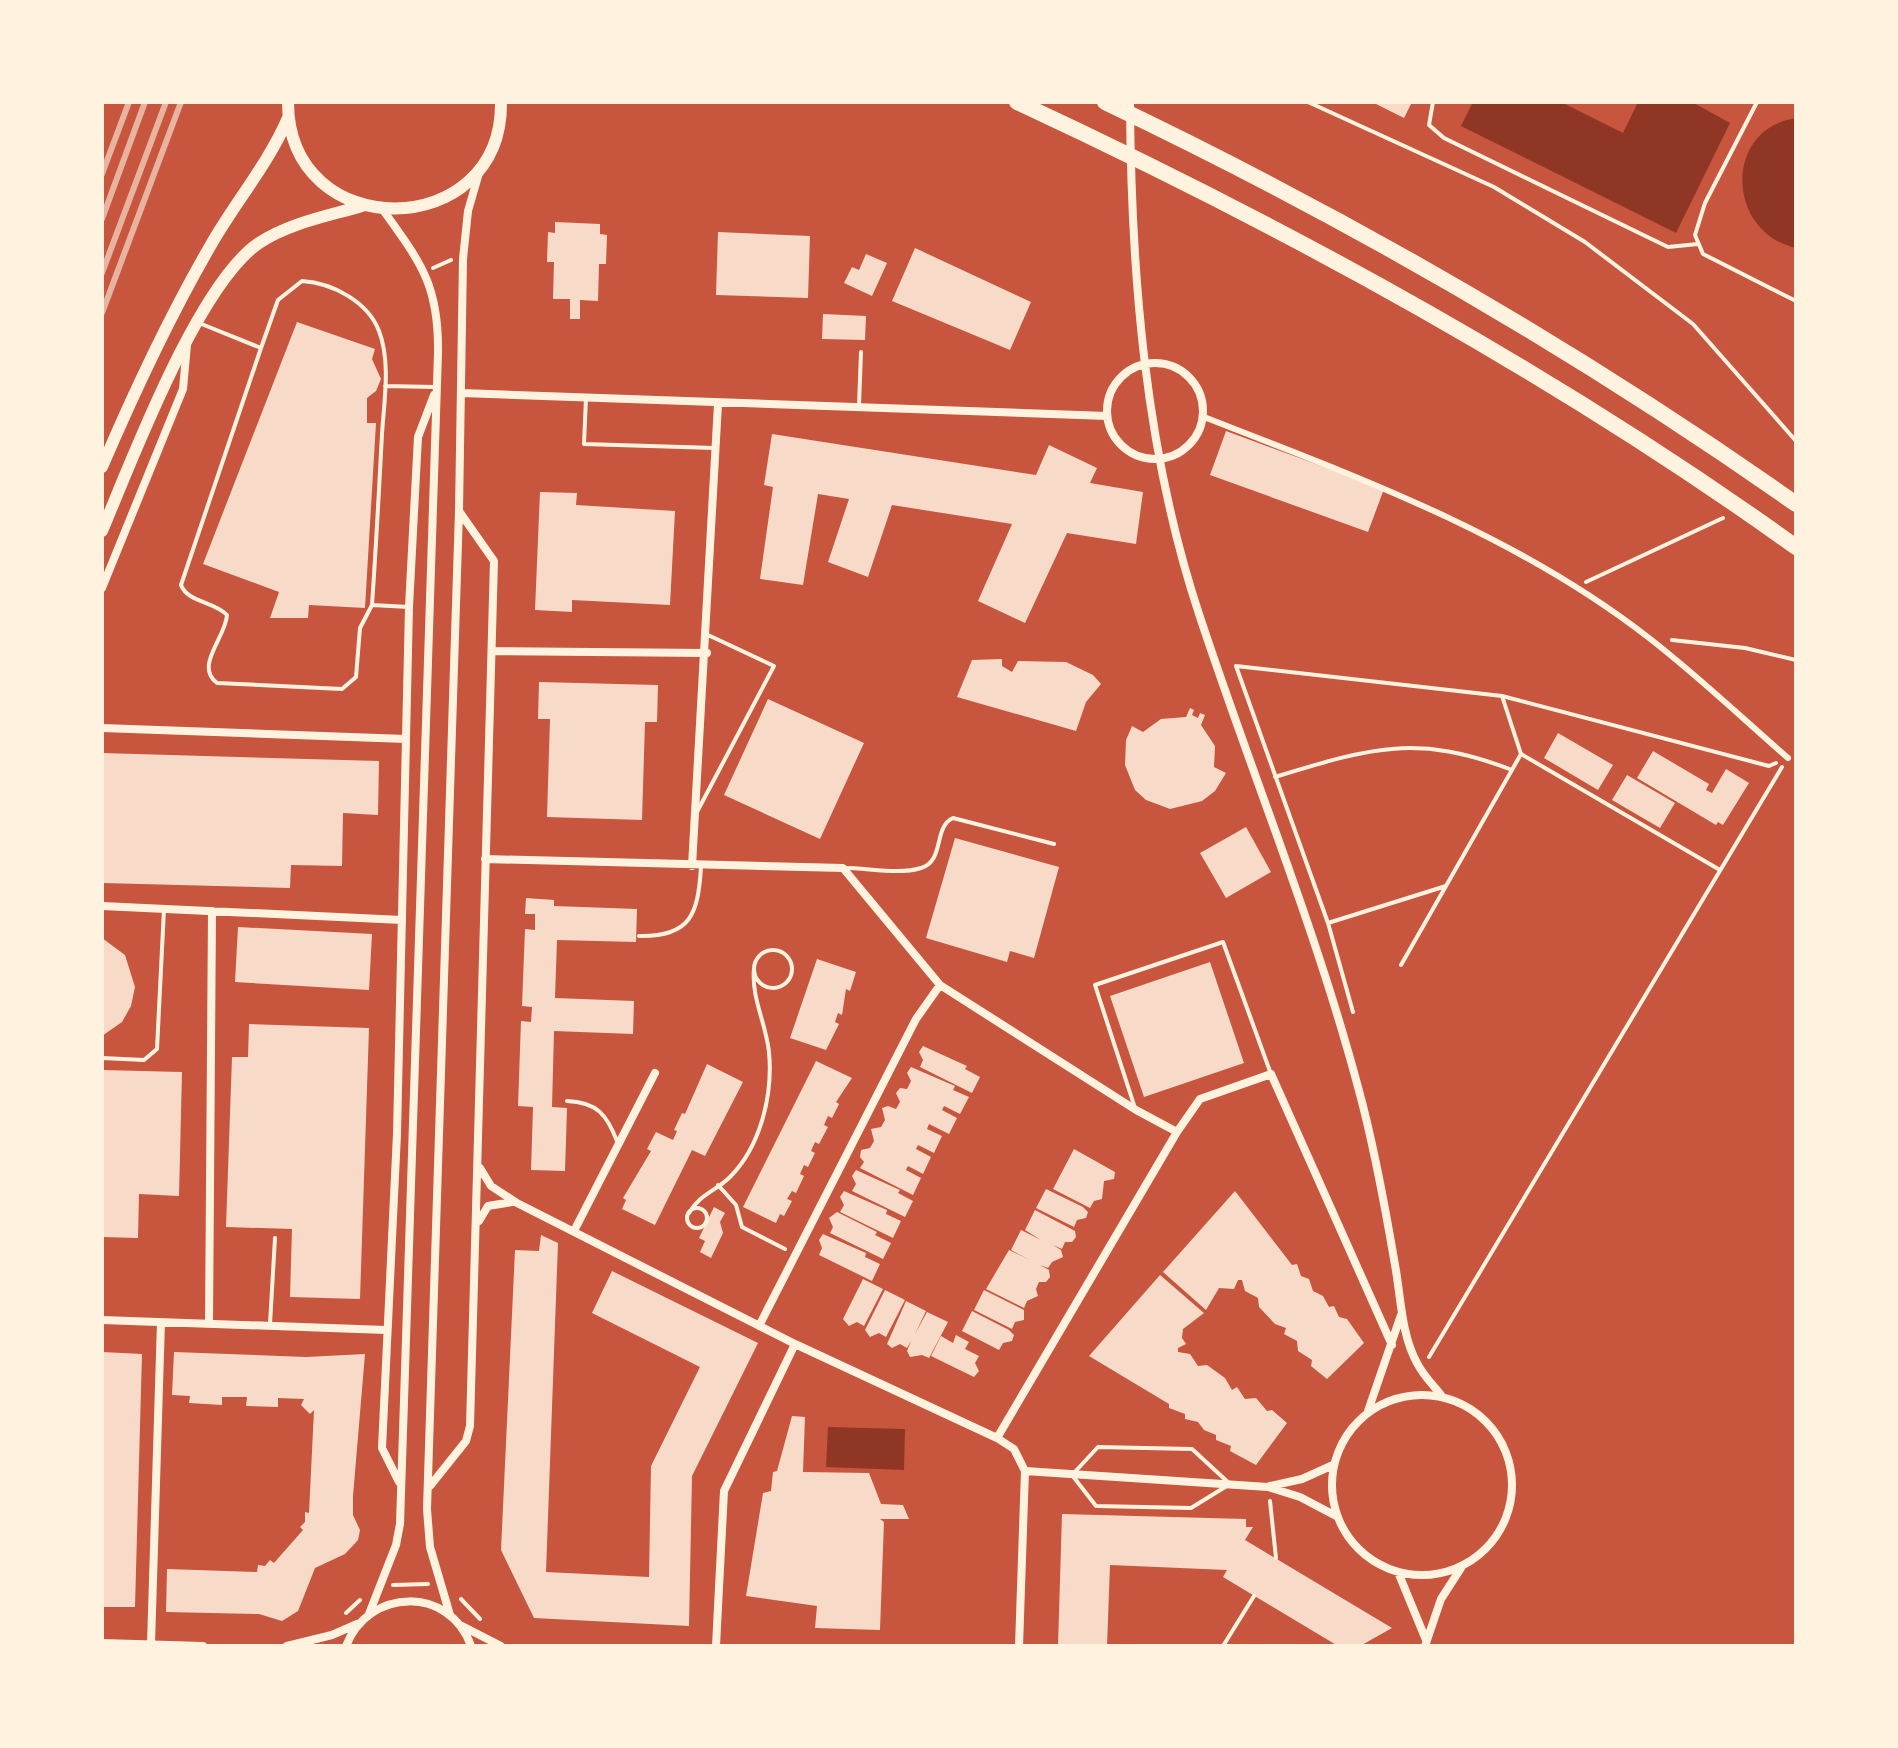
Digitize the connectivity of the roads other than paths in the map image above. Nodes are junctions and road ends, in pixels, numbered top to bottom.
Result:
1 (288, 102) edge
2 (501, 102) edge
3 (1017, 102) edge
4 (1105, 102) edge
5 (1130, 102) edge
6 (1433, 102) edge
7 (1757, 102) edge
8 (288, 118) junction
9 (481, 168) junction
10 (362, 206) junction
11 (383, 210) junction
12 (1698, 244) junction
13 (1796, 301) edge
14 (197, 322) junction
15 (188, 342) junction
16 (261, 348) junction
17 (861, 352) dead end
18 (1145, 363) junction
19 (385, 386) junction
20 (437, 387) junction
21 (462, 393) junction
22 (586, 398) junction
23 (718, 404) junction
24 (859, 408) junction
25 (1107, 416) junction
26 (1204, 417) junction
27 (716, 448) junction
28 (1161, 461) junction
29 (102, 467) edge
30 (1796, 504) edge
31 (459, 511) junction
32 (102, 531) edge
33 (1796, 547) edge
34 (102, 588) edge
35 (372, 605) junction
36 (409, 607) junction
37 (708, 635) junction
38 (493, 651) junction
39 (707, 653) junction
40 (102, 728) edge
41 (406, 739) junction
42 (1788, 758) road end
43 (694, 819) junction
44 (1054, 844) dead end
45 (485, 859) junction
46 (697, 866) junction
47 (843, 868) junction
48 (102, 906) edge
49 (164, 909) junction
50 (212, 911) junction
51 (402, 920) junction
52 (639, 936) dead end
53 (940, 985) junction
54 (102, 1058) edge
55 (655, 1073) dead end
56 (1271, 1074) junction
57 (567, 1101) dead end
58 (1136, 1110) junction
59 (1177, 1132) junction
60 (618, 1144) junction
61 (479, 1163) junction
62 (517, 1203) junction
63 (476, 1225) junction
64 (574, 1231) junction
65 (275, 1238) dead end
66 (1401, 1314) junction
67 (102, 1320) edge
68 (161, 1322) junction
69 (209, 1324) junction
70 (270, 1326) junction
71 (759, 1326) junction
72 (386, 1330) junction
73 (795, 1344) junction
74 (1392, 1345) junction
75 (1441, 1395) junction
76 (1368, 1411) junction
77 (997, 1438) junction
78 (1333, 1465) junction
79 (1025, 1471) junction
80 (1072, 1475) junction
81 (1230, 1484) junction
82 (400, 1485) junction
83 (1268, 1487) junction
84 (428, 1490) junction
85 (1338, 1517) junction
86 (1463, 1565) junction
87 (1398, 1572) junction
88 (369, 1614) junction
89 (450, 1615) junction
90 (358, 1624) junction
91 (461, 1625) junction
92 (102, 1643) edge
93 (1426, 1643) edge
94 (151, 1644) edge
95 (203, 1646) edge
96 (287, 1646) edge
97 (346, 1646) edge
98 (471, 1646) edge
99 (501, 1646) edge
100 (716, 1646) edge
101 (1019, 1646) edge

1 - 8 main road
2 - 9 main road
3 - 33 highway
4 - 30 highway
5 - 18 street
6 - 12 lane
7 - 12 lane
8 - 10 main road
8 - 29 main road
9 - 11 main road
9 - 21 street
10 - 11 main road
10 - 14 main road
11 - 20 street
12 - 13 lane
14 - 15 main road
14 - 16 lane
15 - 32 main road
15 - 34 street
16 - 19 lane
16 - 35 lane
17 - 24 lane
18 - 25 street
18 - 26 street
18 - 28 street
19 - 20 lane
19 - 35 lane
20 - 36 street
20 - 82 street
21 - 22 street
21 - 31 street
22 - 23 street
22 - 27 lane
23 - 24 street
23 - 27 street
24 - 25 street
25 - 28 street
26 - 28 street
26 - 42 street
27 - 37 street
28 - 66 street
31 - 38 street
31 - 84 street
35 - 36 lane
36 - 41 street
37 - 39 street
37 - 43 lane
38 - 39 street
38 - 45 street
39 - 43 street
40 - 41 street
41 - 51 street
43 - 46 street
44 - 47 lane
45 - 46 street
45 - 61 street
46 - 47 street
46 - 52 lane
47 - 53 street
48 - 49 street
49 - 50 street
49 - 54 lane
50 - 51 street
50 - 69 street
51 - 72 street
53 - 58 street
53 - 71 street
55 - 60 street
56 - 58 lane
56 - 59 street
56 - 74 street
57 - 60 lane
58 - 59 street
59 - 77 street
60 - 64 street
61 - 62 street
61 - 63 street
62 - 63 street
62 - 64 street
63 - 84 street
64 - 71 street
65 - 70 lane
66 - 74 street
66 - 75 street
67 - 68 street
68 - 69 street
68 - 94 street
69 - 70 street
70 - 72 street
71 - 73 street
72 - 82 street
73 - 77 street
73 - 100 street
74 - 76 street
75 - 76 street
75 - 86 street
76 - 78 street
77 - 79 street
78 - 83 street
78 - 85 street
79 - 80 street
79 - 101 street
80 - 81 street
80 - 81 lane
80 - 81 lane
81 - 83 street
82 - 88 street
83 - 85 street
84 - 89 street
85 - 87 street
86 - 87 street
86 - 93 street
87 - 93 street
88 - 89 street
88 - 90 street
89 - 91 street
90 - 96 street
90 - 97 street
91 - 98 street
91 - 99 street
92 - 94 street
94 - 95 street

